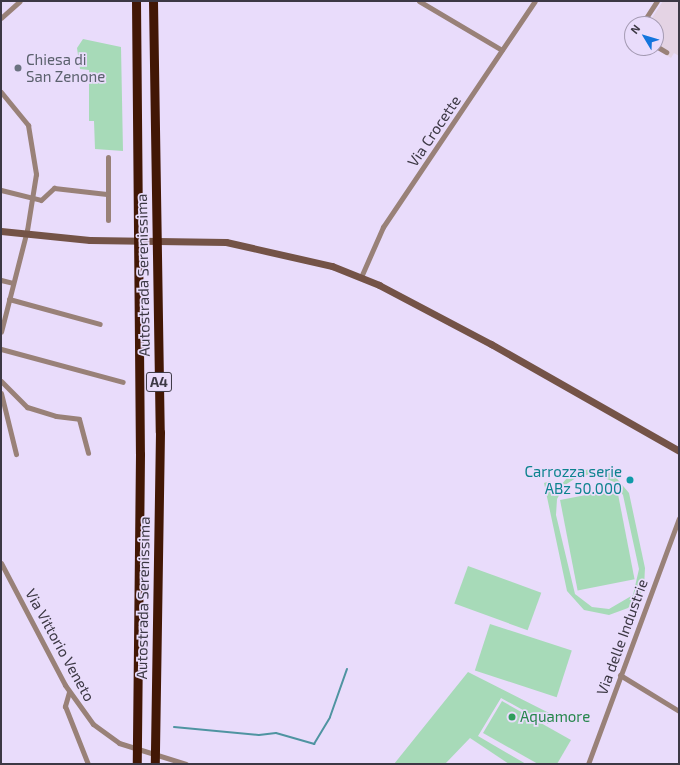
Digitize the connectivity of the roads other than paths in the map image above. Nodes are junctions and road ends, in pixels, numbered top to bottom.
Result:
1 (20, 1) edge
2 (136, 1) edge
3 (154, 1) edge
4 (419, 1) edge
5 (535, 1) edge
6 (657, 1) edge
7 (647, 16) edge
8 (1, 18) edge
9 (502, 50) junction
10 (1, 92) edge
11 (108, 157) dead end
12 (1, 190) edge
13 (107, 194) junction
14 (33, 198) junction
15 (108, 220) dead end
16 (1, 231) edge
17 (24, 235) junction
18 (361, 278) junction
19 (1, 280) edge
20 (13, 283) junction
21 (9, 300) junction
22 (100, 324) dead end
23 (2, 328) edge
24 (1, 348) edge
25 (2, 382) edge
26 (123, 382) dead end
27 (1, 392) edge
28 (679, 451) edge
29 (88, 453) dead end
30 (16, 454) dead end
31 (679, 518) edge
32 (1, 563) edge
33 (620, 675) junction
34 (69, 692) junction
35 (679, 711) edge
36 (88, 764) edge
37 (137, 764) edge
38 (155, 764) edge
39 (186, 764) edge
40 (588, 764) edge

1 - 8 street
2 - 37 highway, Autostrada Serenissima / A4
3 - 38 highway, Autostrada Serenissima / A4
4 - 9 street
5 - 9 street, Via Crocette
6 - 7 street
9 - 18 street, Via Crocette
10 - 14 street
11 - 13 street
12 - 14 street
13 - 14 street
13 - 15 street
14 - 17 street
16 - 17 street
17 - 18 street
17 - 20 street
18 - 28 street
19 - 20 street
20 - 21 street
21 - 22 street
21 - 23 street
24 - 26 street
25 - 27 street
25 - 29 street
27 - 30 street
31 - 33 street, Via delle Industrie
32 - 34 street, Via Vittorio Veneto
33 - 35 street
33 - 40 street, Via delle Industrie
34 - 36 street
34 - 39 street, Via Vittorio Veneto

